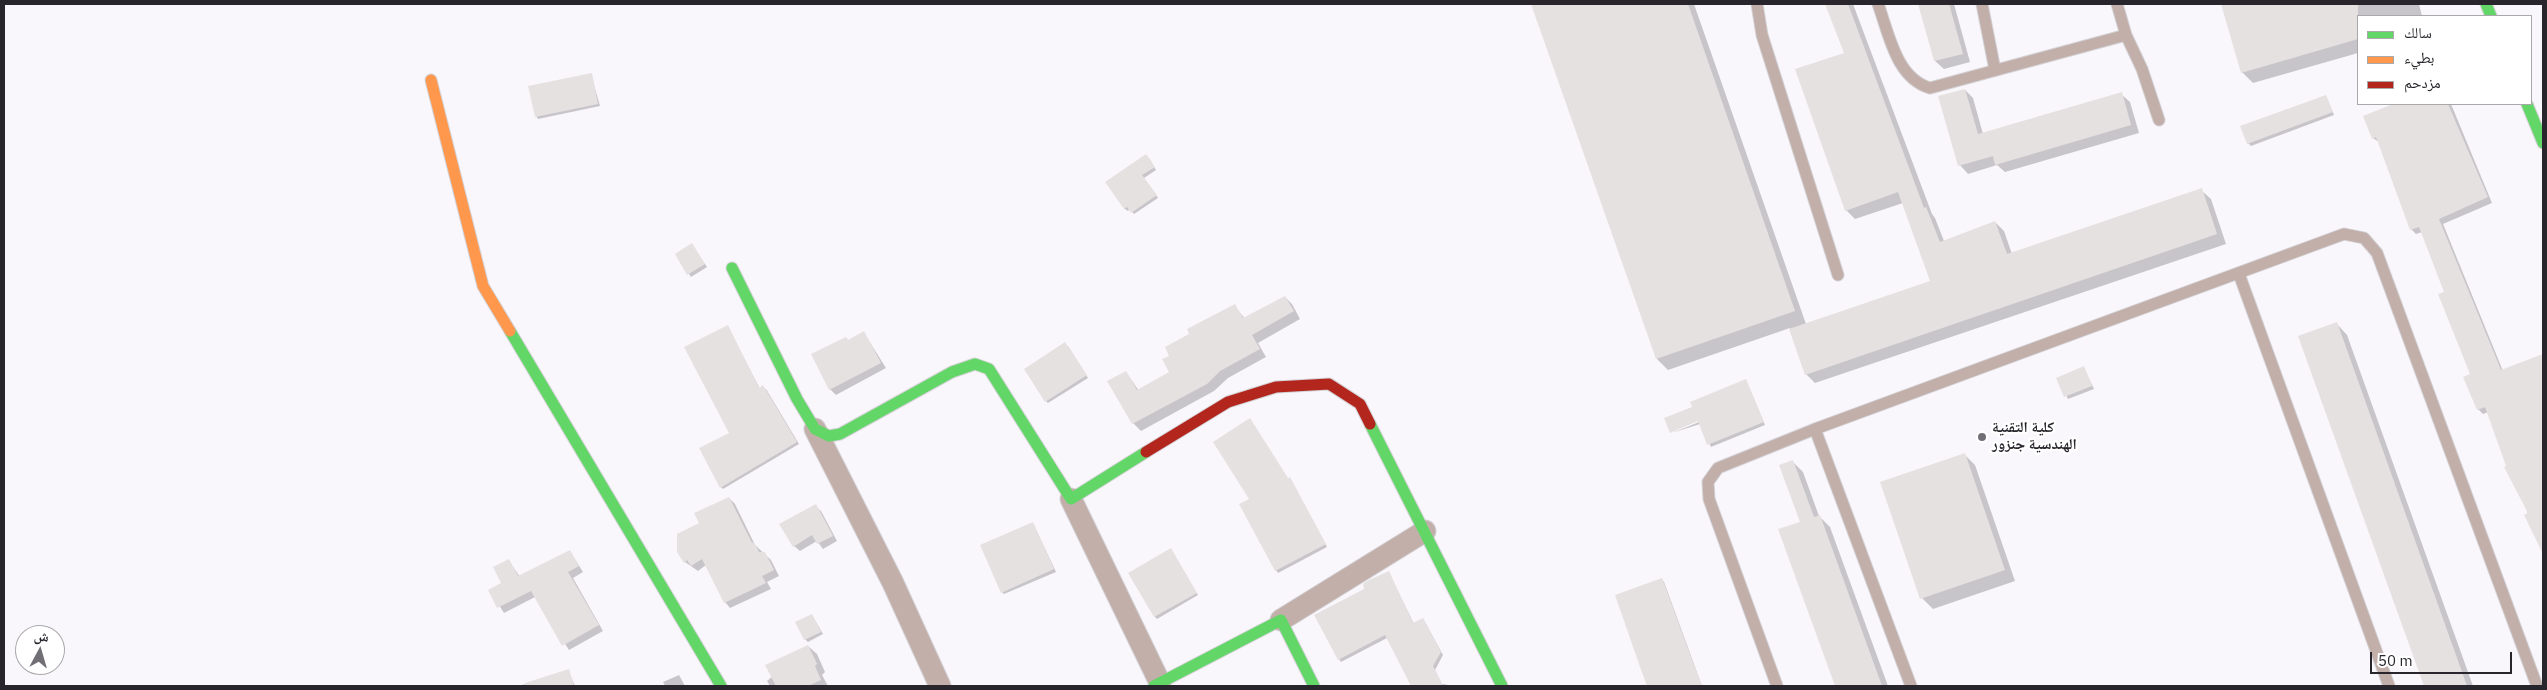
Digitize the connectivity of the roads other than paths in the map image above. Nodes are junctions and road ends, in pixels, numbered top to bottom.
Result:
1 (1757, 4) edge
2 (1878, 4) edge
3 (1982, 4) edge
4 (2117, 4) edge
5 (2126, 34) junction
6 (1995, 70) junction
7 (431, 80) dead end
8 (2527, 105) edge
9 (2158, 120) dead end
10 (2543, 143) edge
11 (732, 268) dead end
12 (2239, 274) junction
13 (1838, 275) dead end
14 (815, 429) junction
15 (1815, 429) junction
16 (1071, 499) junction
17 (1425, 531) junction
18 (1281, 620) junction
19 (1157, 684) edge
20 (721, 686) edge
21 (940, 686) edge
22 (1314, 686) edge
23 (1502, 686) edge
24 (1777, 686) edge
25 (1911, 686) edge
26 (2389, 686) edge
27 (2537, 686) edge

1 - 13 lane
2 - 6 lane
3 - 6 lane
4 - 5 lane
5 - 6 lane
5 - 9 lane
7 - 20 street
8 - 10 street
11 - 14 street
12 - 15 lane
12 - 26 lane
12 - 27 lane
14 - 16 street
14 - 21 street
15 - 24 lane
15 - 25 lane
16 - 17 street
16 - 19 street
17 - 18 street
17 - 23 street
18 - 19 street
18 - 22 street

